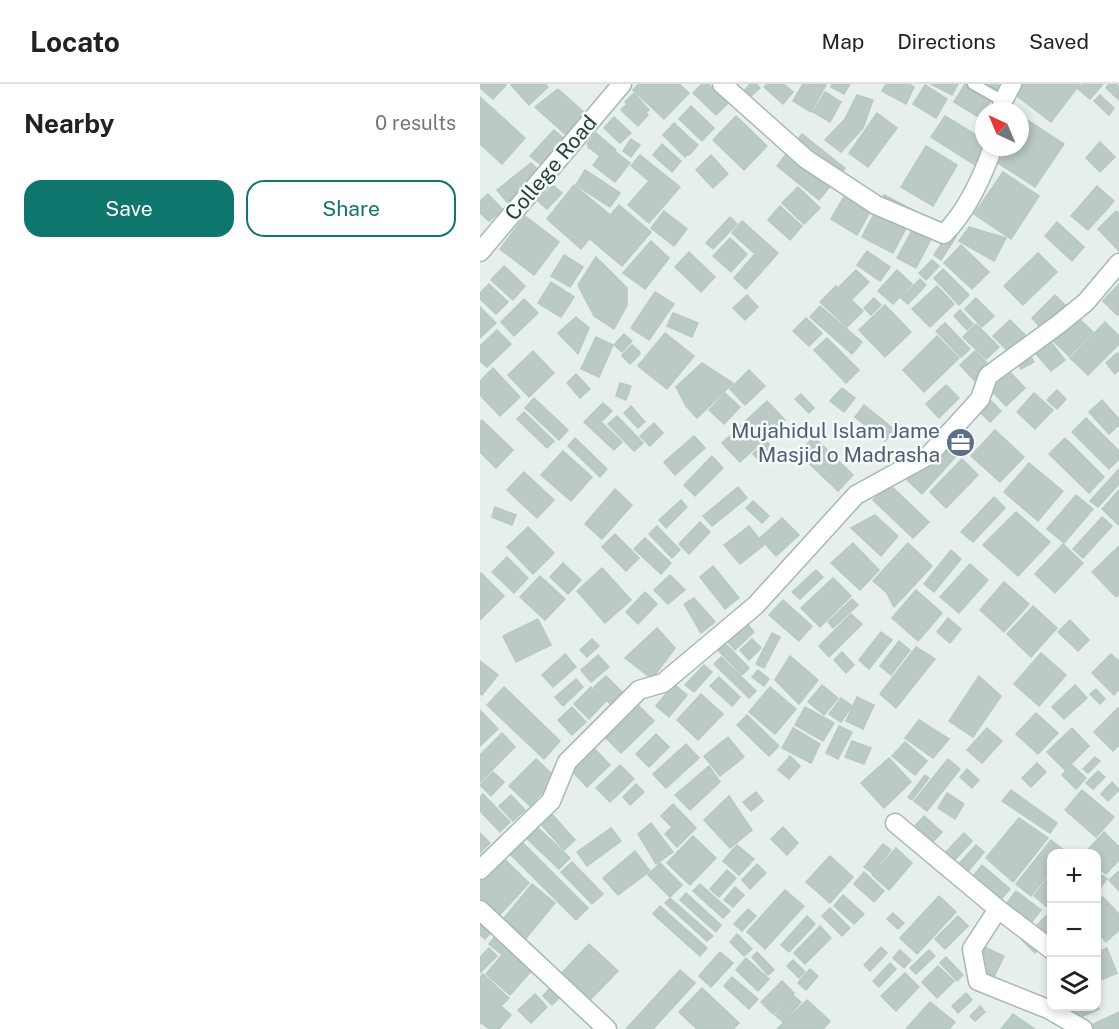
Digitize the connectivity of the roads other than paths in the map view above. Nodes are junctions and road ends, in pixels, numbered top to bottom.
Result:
1 (622, 84) edge
2 (722, 84) edge
3 (973, 84) edge
4 (1012, 84) edge
5 (997, 102) edge
6 (1004, 102) edge
7 (990, 156) edge
8 (480, 252) edge
9 (1119, 263) edge
10 (895, 823) dead end
11 (480, 870) edge
12 (998, 909) junction
13 (480, 910) edge
14 (1047, 946) edge
15 (1074, 1011) edge
16 (1080, 1027) edge
17 (607, 1029) edge

1 - 8 street, College Road
2 - 7 street
3 - 5 lane
4 - 6 street
9 - 11 street
10 - 12 street
12 - 14 street
12 - 16 street
13 - 17 street
15 - 16 street

